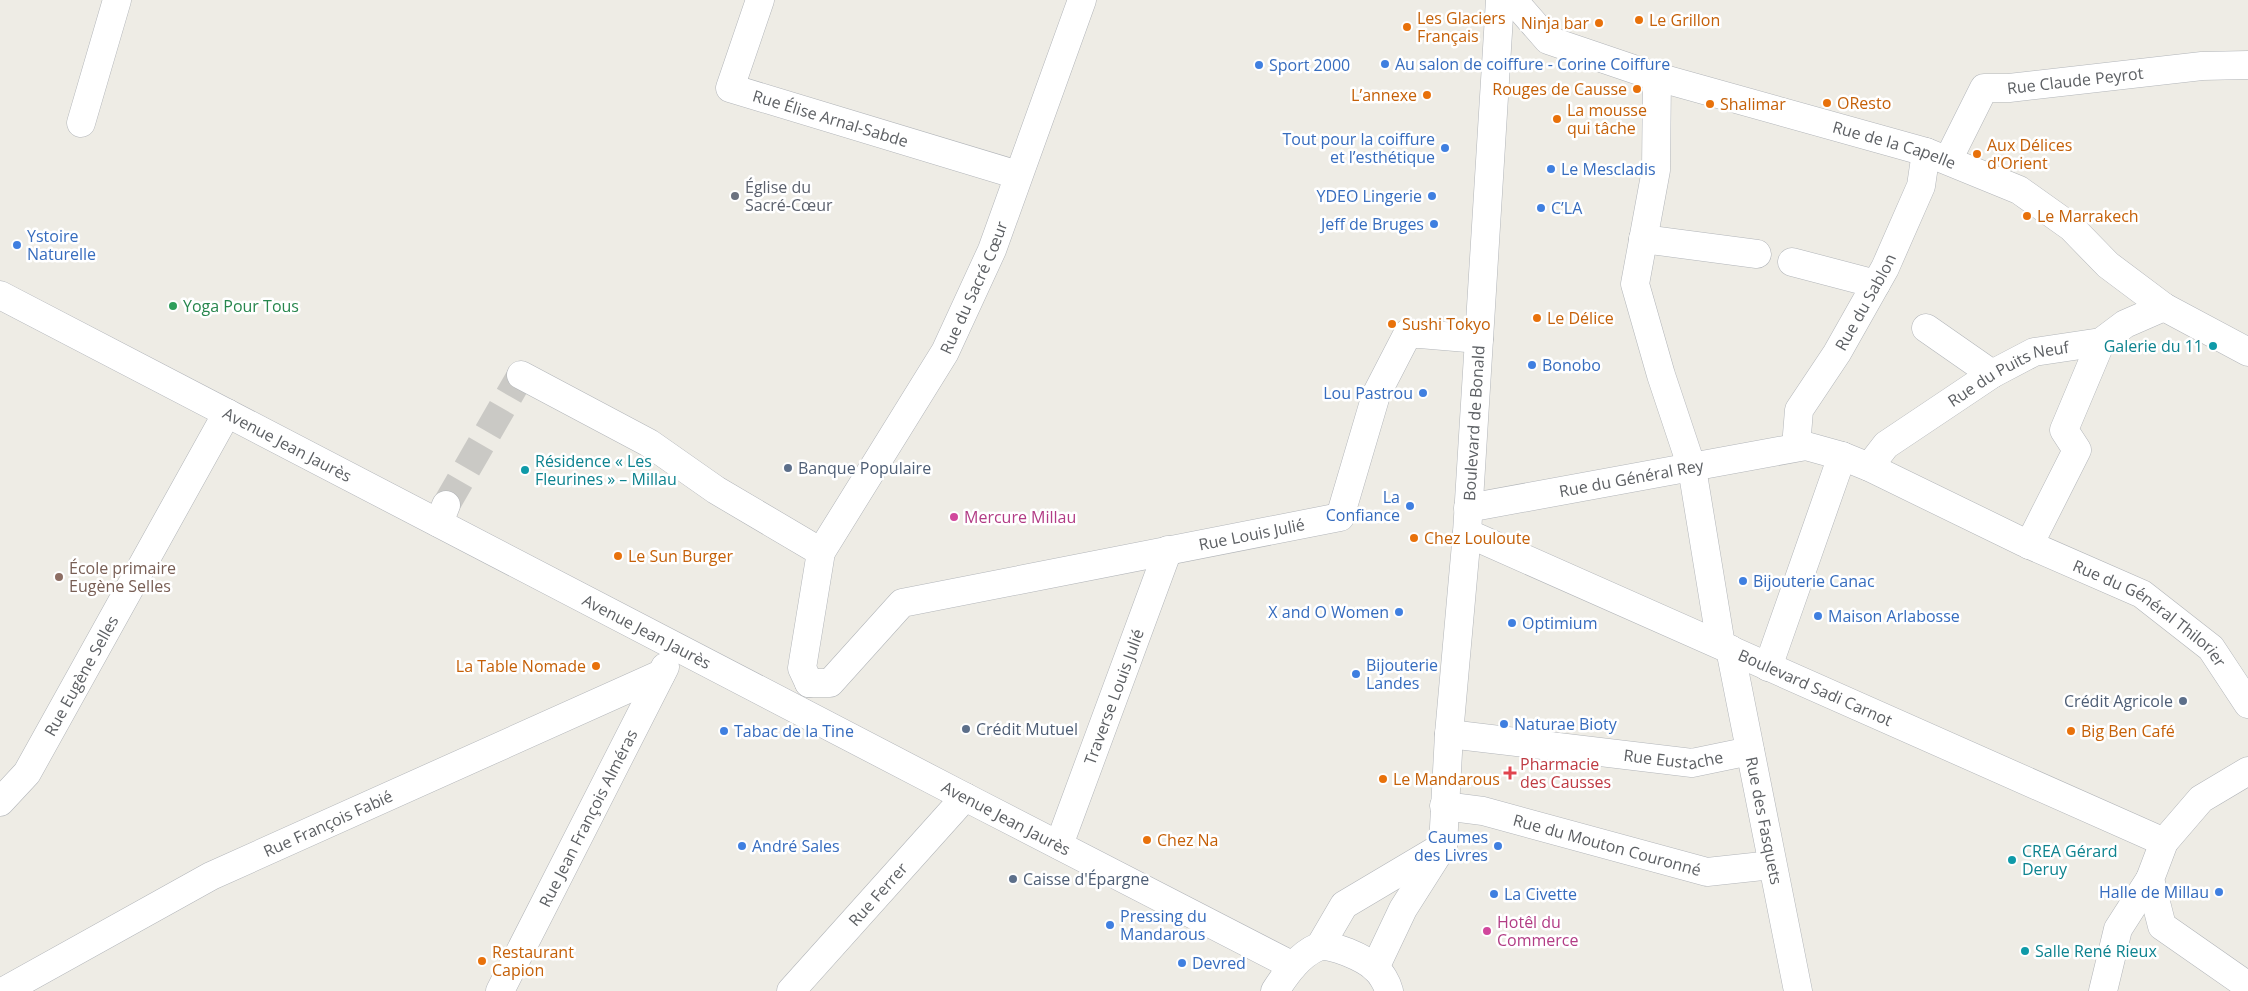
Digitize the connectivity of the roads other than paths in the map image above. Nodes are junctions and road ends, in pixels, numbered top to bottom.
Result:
1 (117, 0) edge
2 (760, 0) edge
3 (1082, 0) edge
4 (1500, 0) edge
5 (1513, 0) edge
6 (2248, 65) edge
7 (1657, 77) junction
8 (81, 123) dead end
9 (1937, 156) junction
10 (1018, 175) junction
11 (1644, 239) junction
12 (1757, 254) dead end
13 (1792, 262) dead end
14 (1876, 284) junction
15 (0, 295) edge
16 (2164, 307) junction
17 (1926, 328) dead end
18 (1479, 338) junction
19 (2101, 342) junction
20 (2248, 352) edge
21 (1992, 374) junction
22 (521, 375) dead end
23 (227, 413) junction
24 (1796, 447) junction
25 (1842, 456) junction
26 (1869, 467) junction
27 (1692, 468) junction
28 (1467, 520) junction
29 (2029, 545) junction
30 (1168, 550) junction
31 (821, 552) junction
32 (677, 647) junction
33 (1726, 647) junction
34 (1768, 667) junction
35 (661, 674) junction
36 (809, 683) junction
37 (2248, 704) edge
38 (794, 708) junction
39 (1449, 734) junction
40 (1750, 751) junction
41 (2248, 771) edge
42 (965, 797) junction
43 (0, 802) edge
44 (1444, 806) junction
45 (2165, 840) junction
46 (1059, 845) junction
47 (1443, 846) junction
48 (1772, 865) junction
49 (2150, 879) junction
50 (1320, 946) junction
51 (1293, 966) junction
52 (1375, 968) junction
53 (2248, 986) edge
54 (4, 991) edge
55 (500, 991) edge
56 (791, 991) edge
57 (1275, 991) edge
58 (1389, 991) edge
59 (1798, 991) edge
60 (2103, 991) edge

1 - 8 street
2 - 10 street, Rue Élise Arnal-Sabde
3 - 10 street, Rue du Sacré Cœur
4 - 18 street, Boulevard de Bonald
5 - 7 street, Rue de la Capelle
6 - 9 street, Rue Claude Peyrot
7 - 9 street, Rue de la Capelle
7 - 11 street, Rue des Fasquets
9 - 14 street, Rue du Sablon
9 - 16 street, Rue de la Capelle
10 - 31 street, Rue du Sacré Cœur
11 - 12 street
11 - 27 street, Rue des Fasquets
13 - 14 street
14 - 24 street, Rue du Sablon
15 - 23 street, Avenue Jean Jaurès
16 - 19 street, Rue du Puits Neuf
16 - 20 street, Rue de la Capelle
17 - 21 street
18 - 28 street, Boulevard de Bonald
18 - 30 street, Rue Louis Julié
19 - 21 street, Rue du Puits Neuf
19 - 29 street
21 - 26 street, Rue du Puits Neuf
22 - 31 street
23 - 32 street, Avenue Jean Jaurès
23 - 43 street, Rue Eugène Selles
24 - 25 street, Rue du Général Thilorier
24 - 27 street, Rue du Général Rey
25 - 26 street, Rue du Général Thilorier
25 - 34 street
26 - 29 street, Rue du Général Thilorier
27 - 28 street, Rue du Général Rey
27 - 33 street, Rue des Fasquets
28 - 33 street, Boulevard Sadi Carnot
28 - 39 street, Boulevard de Bonald
29 - 37 street, Rue du Général Thilorier
30 - 36 street, Rue Louis Julié
30 - 46 street, Traverse Louis Julié
31 - 36 street
32 - 35 street, Rue Jean François Alméras
32 - 38 street, Avenue Jean Jaurès
33 - 34 street, Boulevard Sadi Carnot
33 - 40 street, Rue des Fasquets
34 - 45 street, Boulevard Sadi Carnot
35 - 54 street, Rue François Fabié
35 - 55 street, Rue Jean François Alméras
36 - 38 street
38 - 42 street, Avenue Jean Jaurès
39 - 40 street, Rue Eustache
39 - 44 street, Boulevard de Bonald
40 - 48 street, Rue des Fasquets
41 - 45 street
42 - 46 street, Avenue Jean Jaurès
42 - 56 street, Rue Ferrer
44 - 47 street, Boulevard de Bonald
44 - 48 street, Rue du Mouton Couronné
45 - 49 street
46 - 51 street, Avenue Jean Jaurès
47 - 50 street
47 - 52 street
48 - 59 street, Rue des Fasquets
49 - 53 street
49 - 60 street
50 - 51 street
50 - 52 street
51 - 57 street
52 - 58 street

